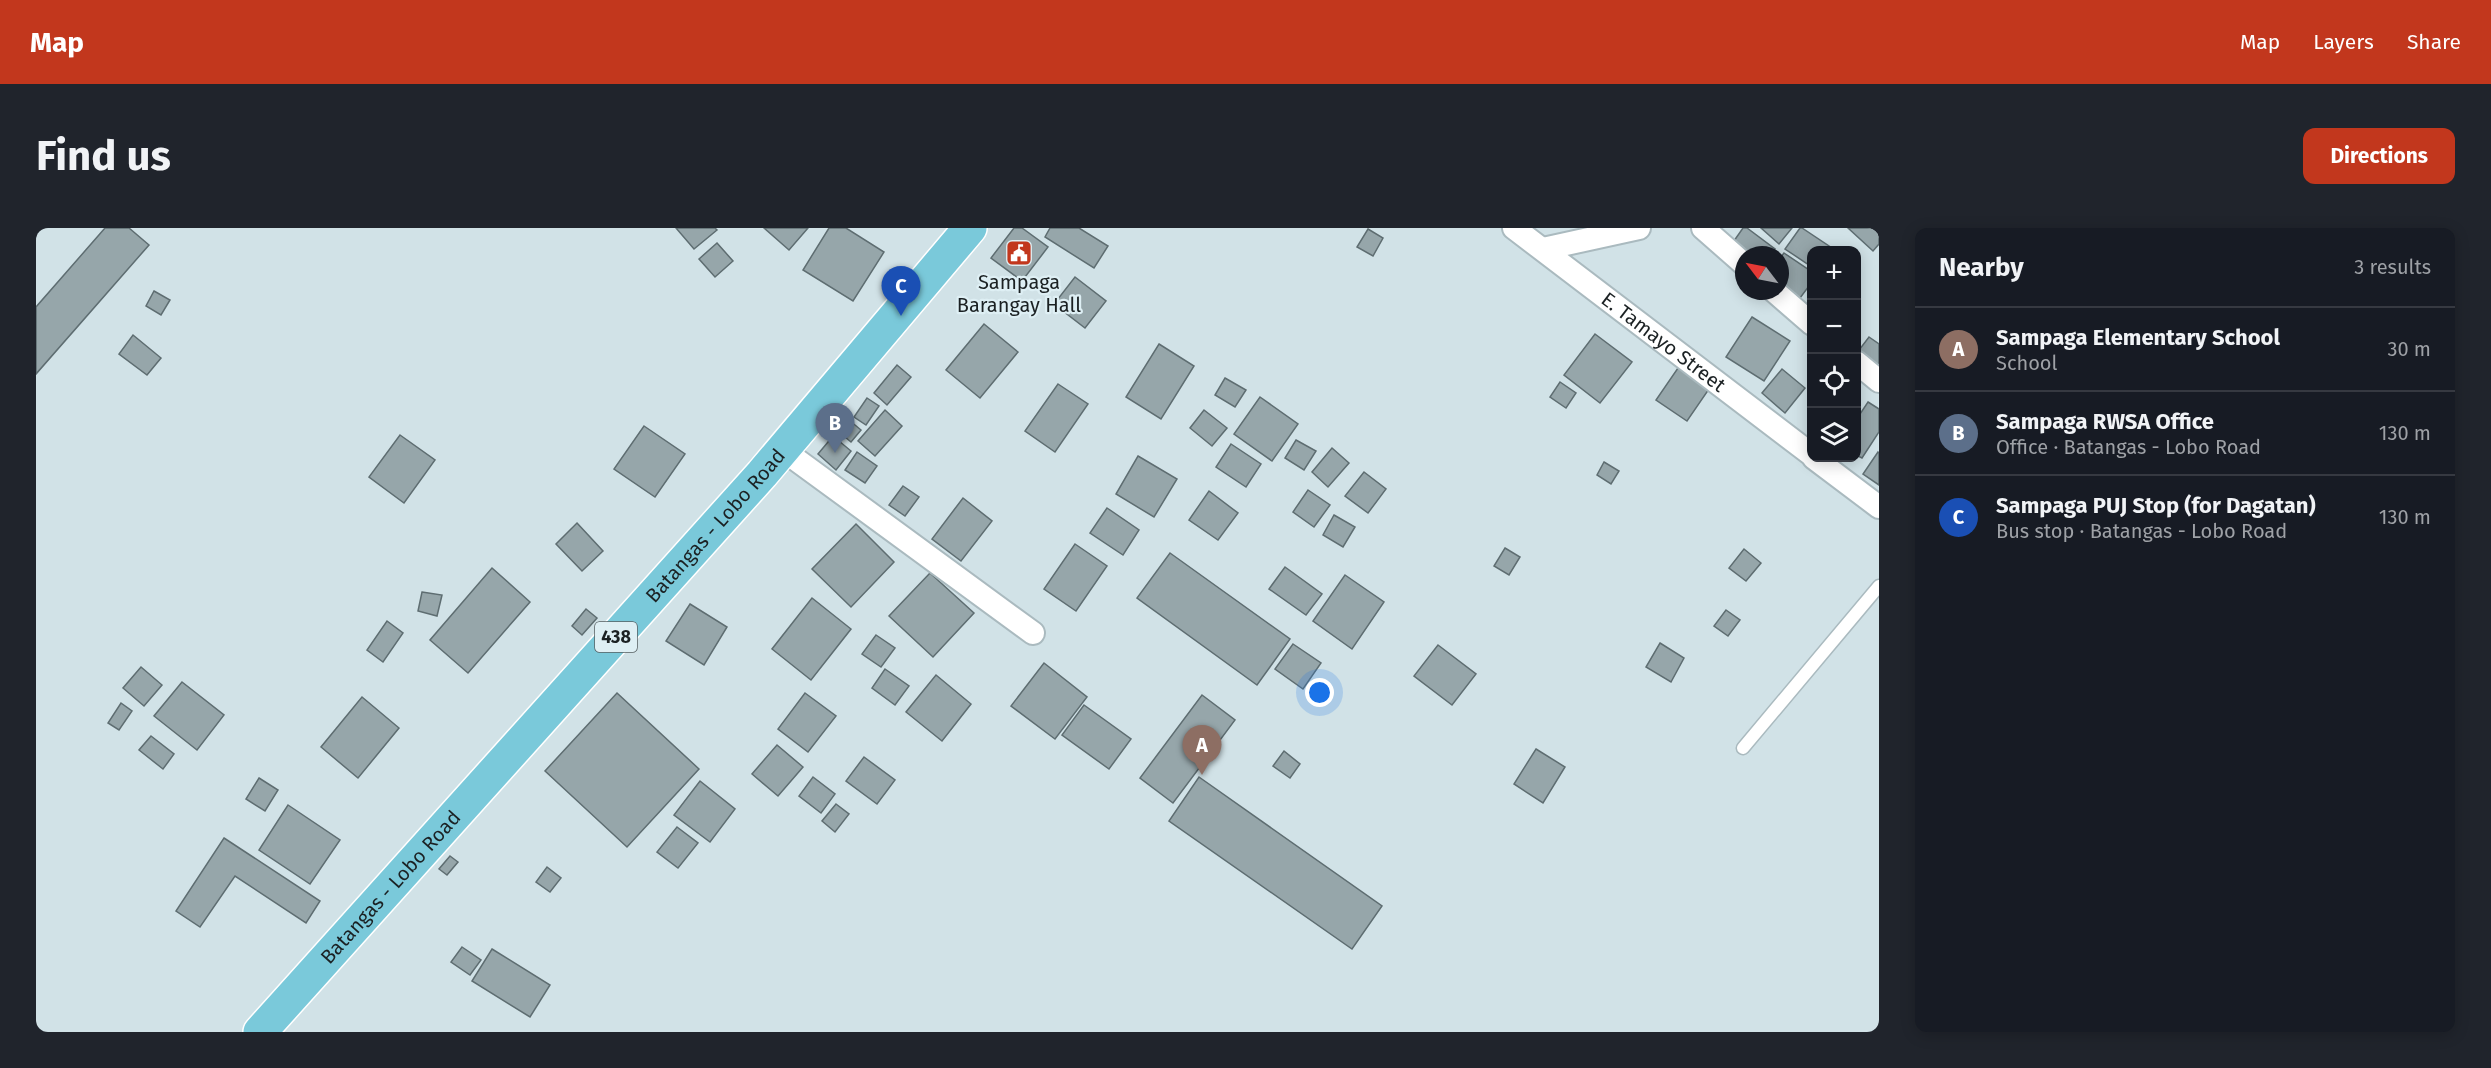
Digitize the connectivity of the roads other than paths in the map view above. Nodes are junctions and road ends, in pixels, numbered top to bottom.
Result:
1 (970, 228) edge
2 (1514, 228) edge
3 (1639, 228) edge
4 (1703, 228) edge
5 (1543, 249) junction
6 (1735, 256) edge
7 (1784, 300) edge
8 (1807, 320) edge
9 (1861, 365) edge
10 (1879, 381) edge
11 (783, 450) junction
12 (1807, 451) edge
13 (1821, 462) edge
14 (1879, 507) edge
15 (1879, 586) edge
16 (1033, 633) dead end
17 (1743, 748) dead end
18 (260, 1032) edge

1 - 11 main road, Batangas - Lobo Road / 438
2 - 5 street, E. Tamayo Street
3 - 5 street
4 - 6 street
5 - 12 street, E. Tamayo Street
7 - 8 street
9 - 10 street
11 - 16 street
11 - 18 main road, Batangas - Lobo Road / 438
13 - 14 street, E. Tamayo Street
15 - 17 lane

